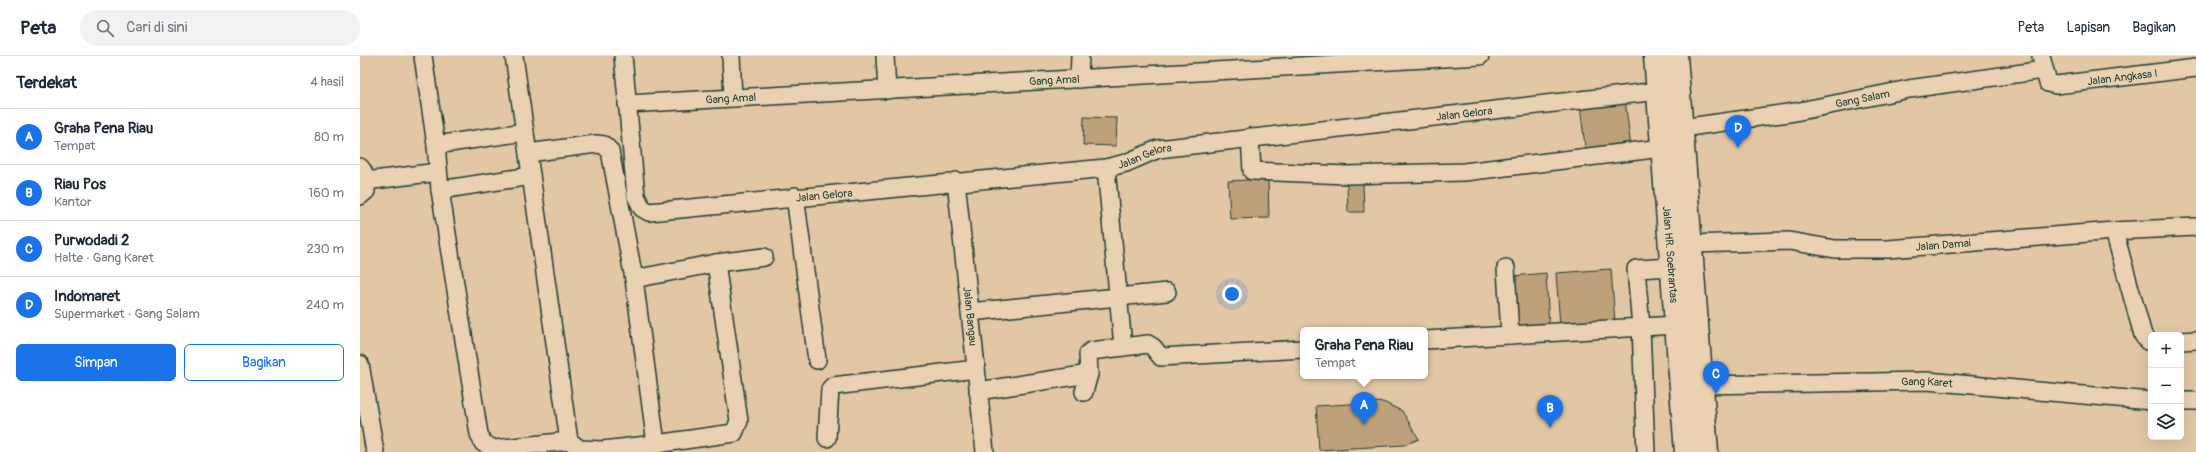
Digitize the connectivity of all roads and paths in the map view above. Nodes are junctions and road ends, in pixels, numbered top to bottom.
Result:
1 (423, 56) edge
2 (514, 56) edge
3 (623, 56) edge
4 (731, 56) edge
5 (885, 56) edge
6 (1080, 56) edge
7 (1473, 56) edge
8 (1480, 56) edge
9 (1655, 56) edge
10 (1676, 56) edge
11 (1364, 59) edge
12 (1278, 62) edge
13 (1202, 64) edge
14 (2196, 68) edge
15 (2044, 69) edge
16 (1079, 79) junction
17 (887, 90) junction
18 (1658, 91) junction
19 (733, 98) junction
20 (627, 104) junction
21 (1682, 128) junction
22 (525, 132) junction
23 (1250, 137) junction
24 (436, 145) junction
25 (1662, 148) junction
26 (528, 153) junction
27 (1106, 168) junction
28 (438, 172) junction
29 (531, 176) junction
30 (956, 181) junction
31 (362, 182) edge
32 (440, 190) junction
33 (795, 196) junction
34 (2196, 227) edge
35 (2114, 231) junction
36 (1691, 244) junction
37 (764, 257) dead end
38 (716, 263) junction
39 (1672, 267) junction
40 (1506, 268) dead end
41 (634, 279) junction
42 (1167, 292) dead end
43 (1119, 295) junction
44 (970, 312) junction
45 (1676, 325) junction
46 (1641, 327) junction
47 (1510, 334) junction
48 (1428, 340) edge
49 (2196, 340) edge
50 (2148, 342) edge
51 (2184, 342) edge
52 (1123, 346) junction
53 (1300, 349) edge
54 (817, 360) dead end
55 (360, 364) edge
56 (976, 368) junction
57 (1089, 374) junction
58 (1702, 385) junction
59 (978, 391) junction
60 (1084, 392) dead end
61 (2196, 400) edge
62 (2148, 401) edge
63 (2184, 401) edge
64 (826, 438) dead end
65 (568, 441) junction
66 (656, 444) junction
67 (375, 452) edge
68 (985, 452) edge
69 (1646, 452) edge
70 (1686, 452) edge
71 (1707, 452) edge

1 - 24 street
2 - 22 street
3 - 20 street
4 - 19 street
5 - 17 street
6 - 16 street
7 - 8 street, Gang Amal
7 - 11 street, Gang Amal
9 - 18 main road, Jalan HR. Soebrantas
10 - 21 main road, Jalan HR. Soebrantas
11 - 12 street, Gang Amal
12 - 13 street, Gang Amal
13 - 16 street, Gang Amal
14 - 15 street, Jalan Angkasa I
15 - 21 street, Gang Salam
16 - 17 street, Gang Amal
17 - 19 street, Gang Amal
18 - 23 street, Jalan Gelora
18 - 25 main road, Jalan HR. Soebrantas
19 - 20 street, Gang Amal
20 - 33 street
21 - 36 main road, Jalan HR. Soebrantas
22 - 24 street
22 - 26 street
23 - 25 street
23 - 27 street, Jalan Gelora
24 - 28 street
25 - 39 main road, Jalan HR. Soebrantas
26 - 29 street
26 - 41 street
27 - 30 street, Jalan Gelora
27 - 43 street
28 - 31 street
28 - 32 street
29 - 32 street
29 - 65 street
30 - 33 street, Jalan Gelora
30 - 44 street, Jalan Bangau
32 - 65 street
33 - 54 street, Jalan Gelora
34 - 35 street, Jalan Damai
35 - 36 street, Jalan Damai
35 - 50 street
36 - 58 main road, Jalan HR. Soebrantas
37 - 38 street
38 - 41 street
38 - 66 street
39 - 45 main road, Jalan HR. Soebrantas
39 - 46 street
40 - 47 street
41 - 66 street
42 - 43 street
43 - 44 street
43 - 52 street
44 - 56 street, Jalan Bangau
45 - 46 street
45 - 70 main road, Jalan HR. Soebrantas
46 - 47 street
46 - 69 street
47 - 48 street
49 - 51 street
52 - 53 street
52 - 57 street
55 - 67 street
56 - 59 street, Jalan Bangau
56 - 64 street
57 - 59 street
57 - 60 street
58 - 62 street, Gang Karet
58 - 71 main road, Jalan HR. Soebrantas
59 - 68 street, Jalan Bangau
61 - 63 street
65 - 66 street

